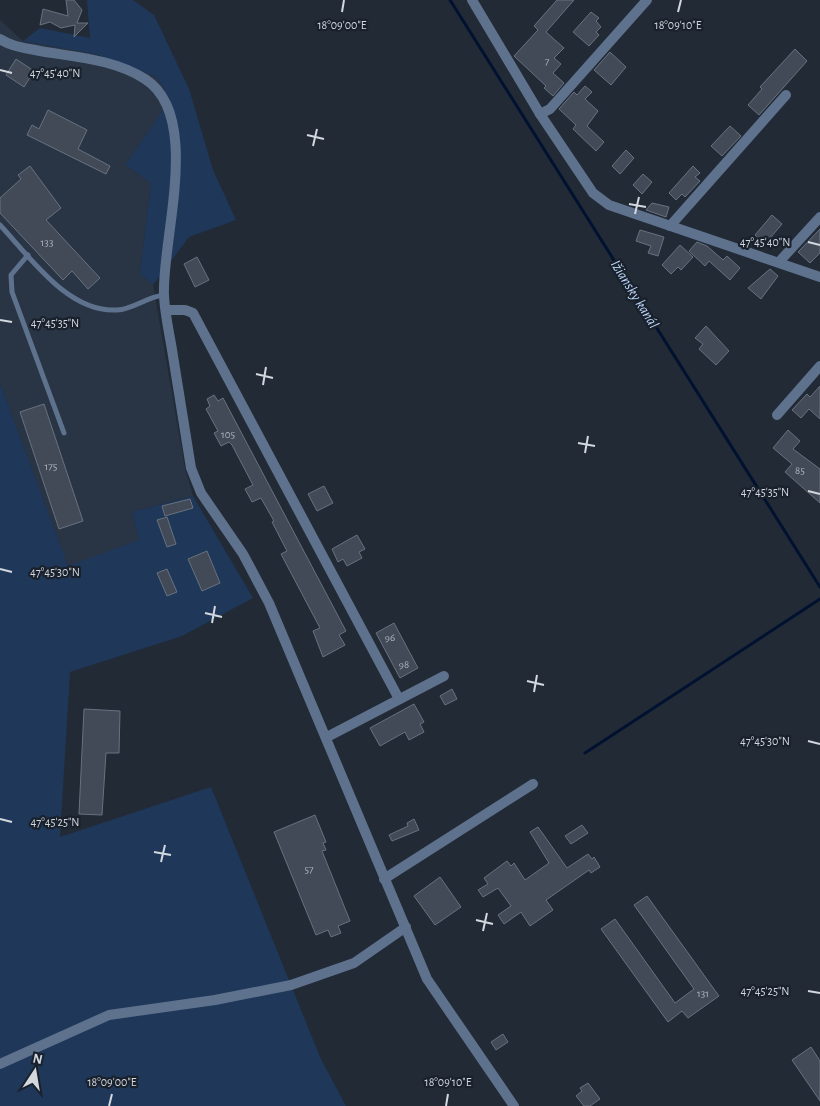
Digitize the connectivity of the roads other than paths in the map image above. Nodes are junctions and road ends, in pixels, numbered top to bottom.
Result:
1 (472, 0) edge
2 (647, 0) edge
3 (0, 39) edge
4 (786, 95) dead end
5 (540, 114) junction
6 (820, 217) edge
7 (0, 225) edge
8 (670, 226) junction
9 (28, 255) junction
10 (779, 262) junction
11 (820, 277) edge
12 (164, 295) junction
13 (166, 310) junction
14 (820, 366) edge
15 (777, 415) dead end
16 (64, 433) dead end
17 (444, 676) dead end
18 (399, 699) junction
19 (327, 737) junction
20 (532, 784) dead end
21 (384, 879) junction
22 (406, 927) junction
23 (0, 1064) edge
24 (514, 1106) edge

1 - 5 street
2 - 5 street
3 - 12 street
4 - 8 street
5 - 8 street
6 - 10 street
7 - 9 lane
8 - 10 street
9 - 12 lane
9 - 16 lane
10 - 11 street
12 - 13 street
13 - 18 street
13 - 19 street
14 - 15 street
17 - 18 street
18 - 19 street
19 - 21 street
20 - 21 street
21 - 22 street
22 - 23 street
22 - 24 street

